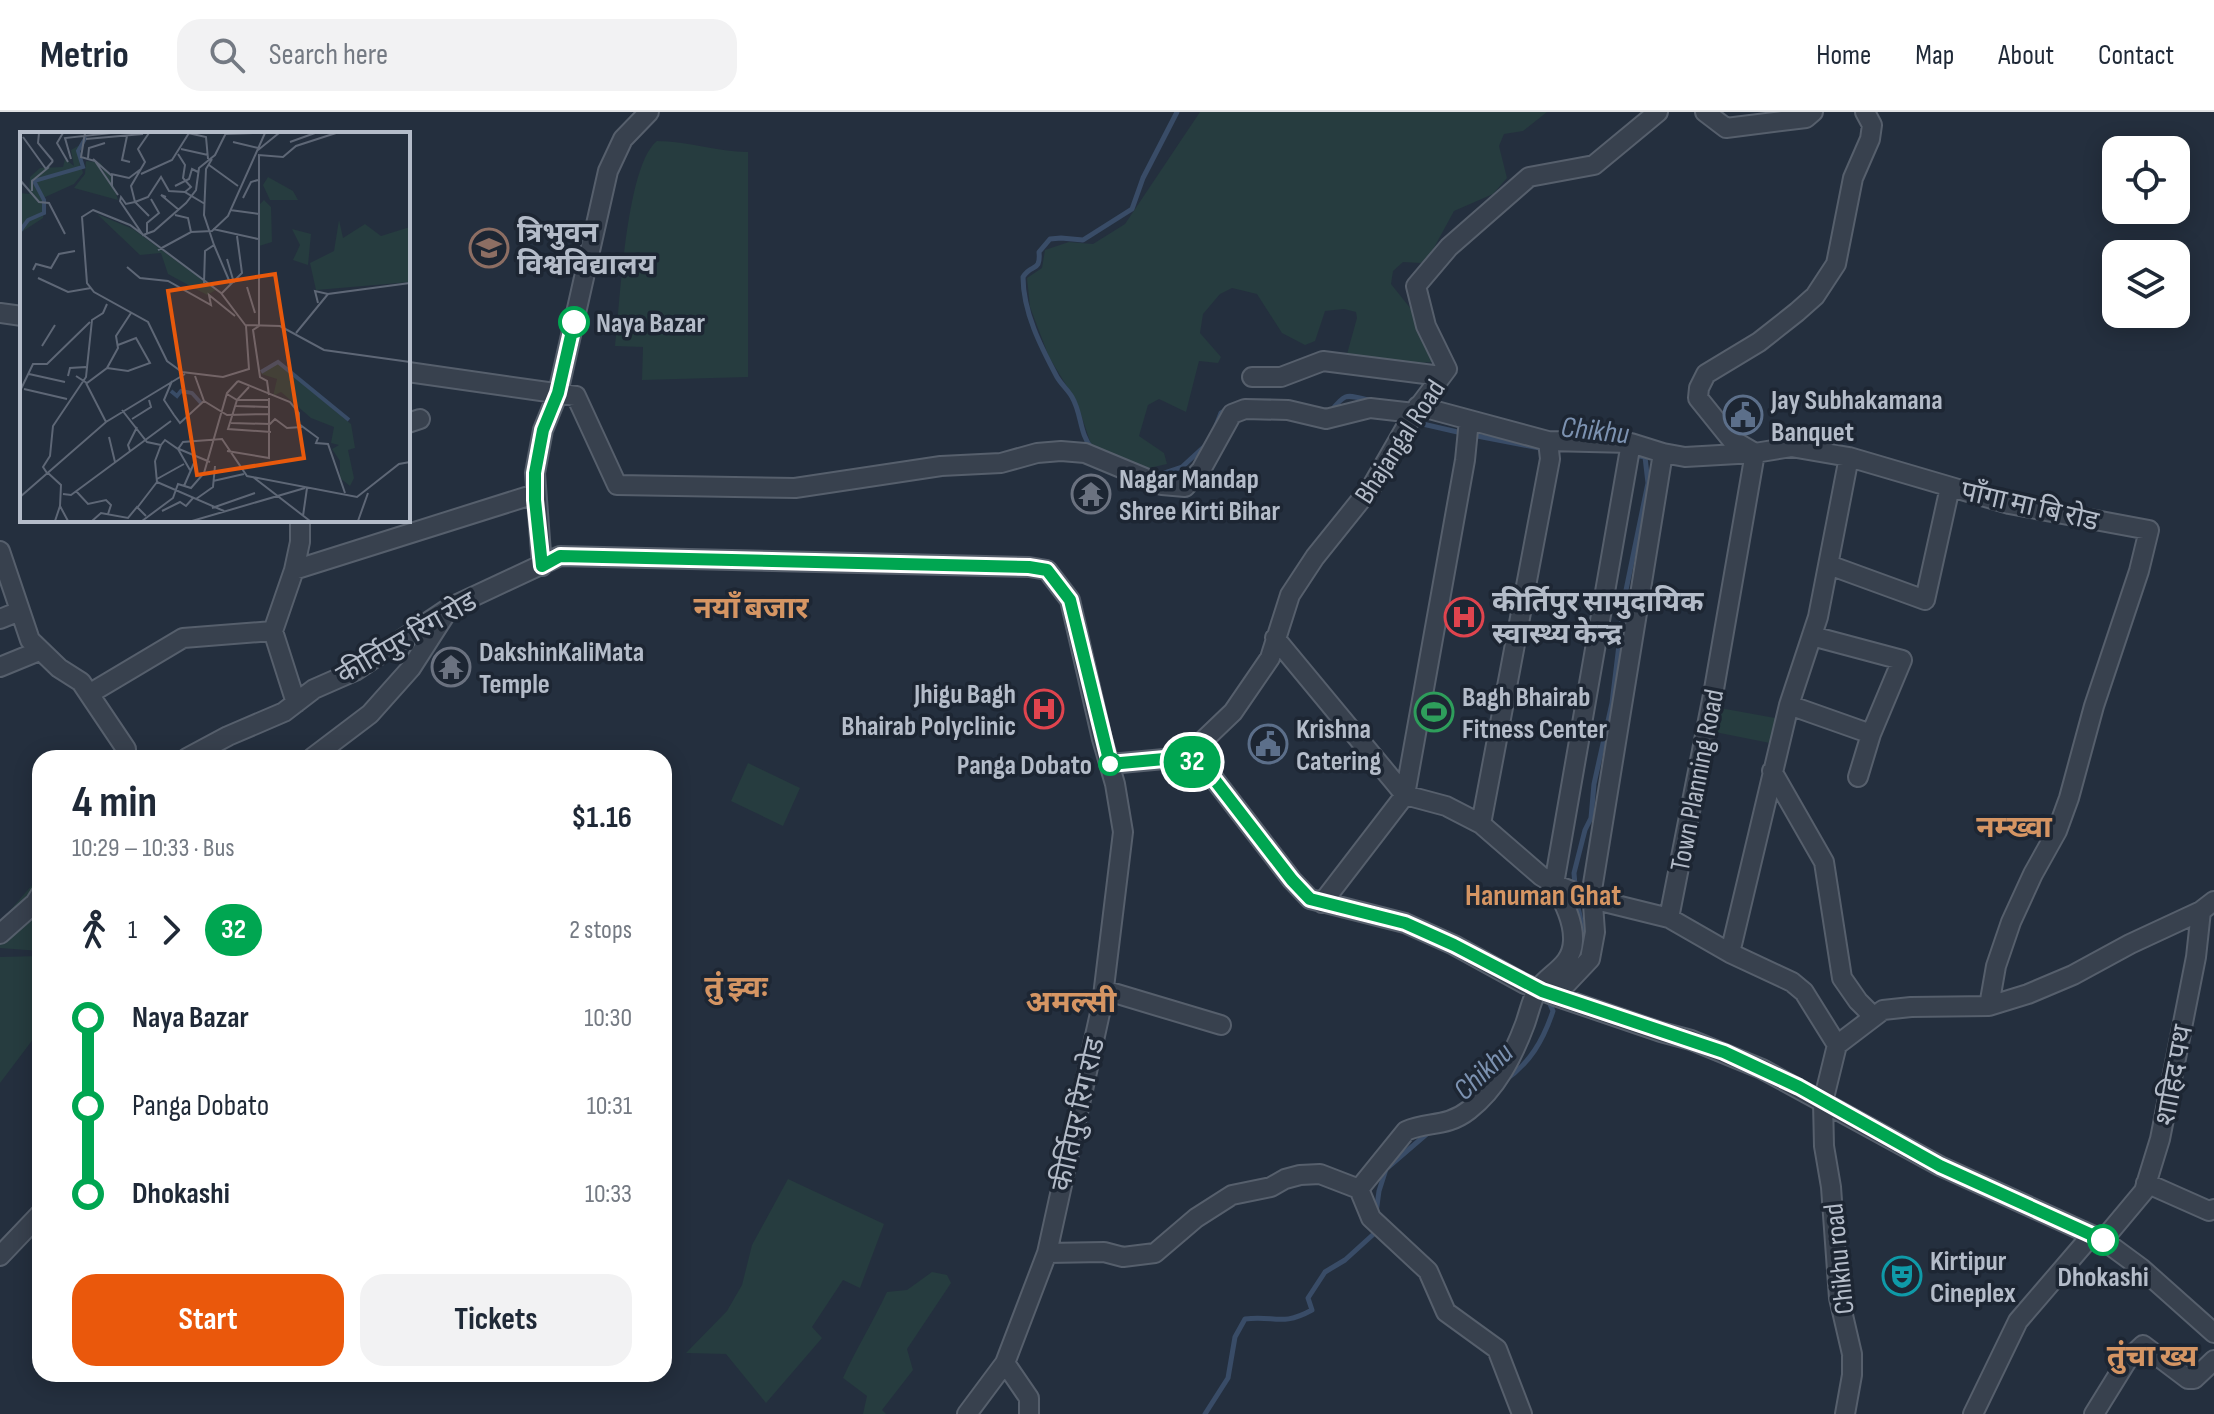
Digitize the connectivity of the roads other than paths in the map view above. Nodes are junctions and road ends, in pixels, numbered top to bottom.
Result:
1 (649, 112) edge
2 (1658, 112) edge
3 (1705, 112) edge
4 (1813, 112) edge
5 (1865, 112) edge
6 (0, 313) edge
7 (20, 316) edge
8 (410, 372) edge
9 (1441, 376) junction
10 (1252, 377) dead end
11 (558, 393) junction
12 (1416, 410) junction
13 (1469, 420) junction
14 (1548, 441) junction
15 (1631, 443) junction
16 (1663, 453) junction
17 (1755, 453) junction
18 (1849, 457) junction
19 (1950, 487) junction
20 (535, 494) junction
21 (300, 522) edge
22 (0, 551) edge
23 (1829, 565) junction
24 (542, 566) junction
25 (294, 570) junction
26 (449, 608) junction
27 (20, 611) junction
28 (0, 619) edge
29 (273, 631) junction
30 (1812, 636) junction
31 (1275, 638) junction
32 (39, 651) junction
33 (1593, 661) junction
34 (1629, 664) junction
35 (0, 667) edge
36 (89, 694) junction
37 (296, 703) junction
38 (1789, 705) junction
39 (1871, 734) junction
40 (126, 750) edge
41 (202, 750) edge
42 (323, 750) edge
43 (1186, 757) junction
44 (1110, 764) junction
45 (1772, 771) junction
46 (1858, 777) dead end
47 (1405, 795) junction
48 (1481, 824) junction
49 (1560, 886) junction
50 (1592, 899) junction
51 (1322, 903) junction
52 (32, 906) edge
53 (2207, 906) edge
54 (1669, 918) junction
55 (0, 934) edge
56 (1730, 953) junction
57 (1104, 990) junction
58 (1545, 992) junction
59 (1989, 1006) junction
60 (1873, 1016) junction
61 (1221, 1025) dead end
62 (1837, 1045) junction
63 (1823, 1102) junction
64 (2146, 1183) junction
65 (1359, 1189) junction
66 (2212, 1214) edge
67 (32, 1222) edge
68 (2097, 1238) junction
69 (1047, 1253) junction
70 (0, 1256) edge
71 (2214, 1333) edge
72 (2214, 1360) edge
73 (1005, 1363) junction
74 (967, 1414) edge
75 (1029, 1414) edge
76 (1522, 1414) edge
77 (1845, 1414) edge
78 (1973, 1414) edge
79 (2094, 1414) edge

1 - 11 street
2 - 9 street, Bhajangal Road
3 - 4 street
5 - 17 street
6 - 7 street
8 - 11 street
9 - 10 street
9 - 12 street, Bhajangal Road
11 - 12 street, पाँगा मा बि रोड
11 - 20 street
12 - 13 street, पाँगा मा बि रोड
12 - 31 street, Bhajangal Road
13 - 14 street, पाँगा मा बि रोड
13 - 47 street
14 - 15 street, पाँगा मा बि रोड
14 - 48 street
15 - 16 street, पाँगा मा बि रोड
15 - 33 street
16 - 17 street, पाँगा मा बि रोड
16 - 34 street
17 - 18 street, पाँगा मा बि रोड
17 - 54 street, Town Planning Road
18 - 19 street, पाँगा मा बि रोड
18 - 23 street
19 - 23 street
19 - 59 street, पाँगा मा बि रोड
20 - 24 street
20 - 25 street
21 - 25 street
22 - 27 street
23 - 30 street
24 - 26 street, कीर्तिपुर रिंग रोड
24 - 44 street, कीर्तिपुर रिंग रोड
25 - 29 street
26 - 37 street, कीर्तिपुर रिंग रोड
26 - 42 street
27 - 28 street
27 - 32 street
29 - 36 street
29 - 37 street
30 - 38 street
30 - 39 street
31 - 43 street, Bhajangal Road
31 - 47 street
32 - 35 street
32 - 36 street
33 - 34 street
33 - 49 street
34 - 50 street
36 - 40 street
37 - 41 street, कीर्तिपुर रिंग रोड
38 - 39 street
38 - 45 street
39 - 46 street
43 - 44 street
43 - 51 street
44 - 57 street, कीर्तिपुर रिंग रोड
45 - 56 street
45 - 60 street
47 - 48 street
47 - 51 street
48 - 49 street
49 - 50 street
49 - 58 street
50 - 54 street
50 - 58 street
51 - 58 street
52 - 55 street
53 - 59 street
53 - 64 street, शाहिद पथ
54 - 56 street
56 - 62 street
57 - 61 street
57 - 69 street, कीर्तिपुर रिंग रोड
58 - 63 street
58 - 65 street
59 - 60 street
60 - 62 street
62 - 63 street, Chikhu road
63 - 68 street
63 - 77 street, Chikhu road
64 - 66 street
64 - 68 street, शाहिद पथ
65 - 69 street
65 - 76 street
67 - 70 street
68 - 71 street
68 - 78 street, शाहिद पथ
69 - 73 street, कीर्तिपुर रिंग रोड
72 - 79 street
73 - 74 street, कीर्तिपुर रिंग रोड
73 - 75 street

